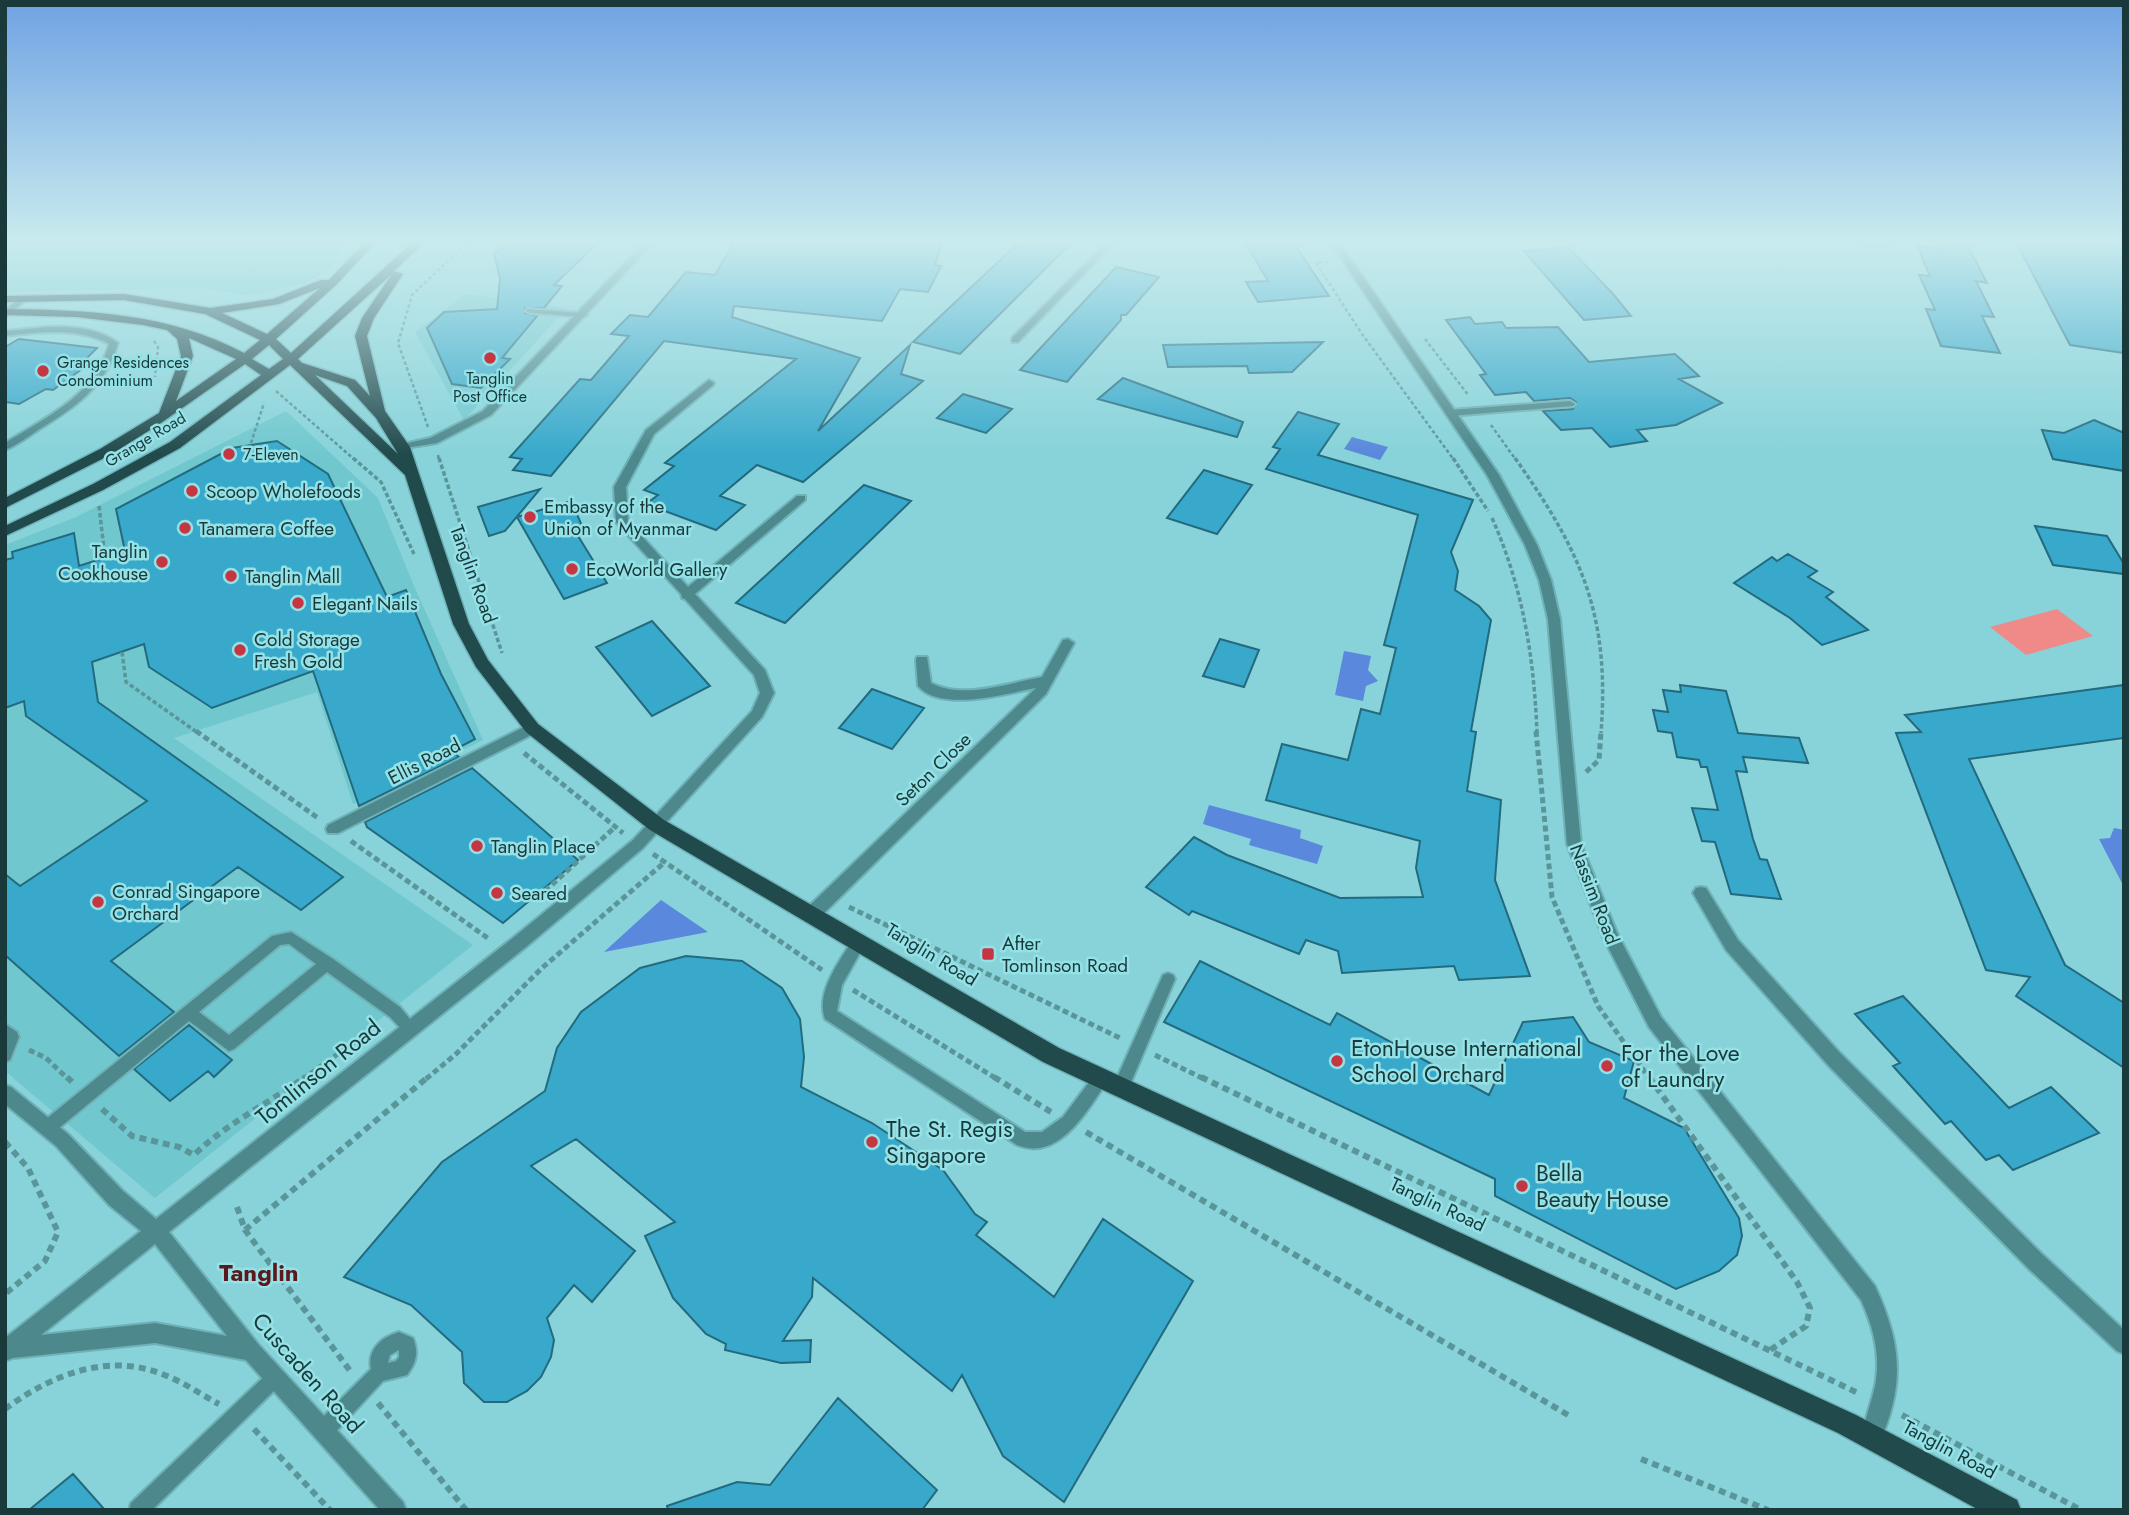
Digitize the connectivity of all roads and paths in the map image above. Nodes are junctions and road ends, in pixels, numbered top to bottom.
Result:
1 (7, 313) edge
2 (212, 313) edge
3 (300, 313) edge
4 (349, 313) edge
5 (371, 313) edge
6 (407, 313) edge
7 (553, 313) edge
8 (585, 313) edge
9 (1042, 313) edge
10 (1348, 313) edge
11 (1382, 313) edge
12 (583, 315) junction
13 (156, 323) junction
14 (5, 334) edge
15 (270, 340) junction
16 (1015, 340) dead end
17 (244, 357) junction
18 (297, 363) junction
19 (270, 375) junction
20 (709, 383) dead end
21 (1570, 404) dead end
22 (1450, 413) junction
23 (165, 414) junction
24 (382, 415) junction
25 (433, 441) junction
26 (5, 447) edge
27 (402, 447) junction
28 (410, 472) junction
29 (98, 488) junction
30 (801, 498) dead end
31 (5, 504) edge
32 (5, 532) edge
33 (105, 557) dead end
34 (686, 595) junction
35 (1068, 643) dead end
36 (122, 652) dead end
37 (922, 660) dead end
38 (510, 665) dead end
39 (1047, 681) junction
40 (532, 728) junction
41 (657, 825) junction
42 (334, 829) junction
43 (664, 862) dead end
44 (1701, 893) dead end
45 (829, 898) junction
46 (812, 914) junction
47 (489, 940) dead end
48 (859, 942) junction
49 (328, 963) junction
50 (1168, 979) dead end
51 (188, 1012) junction
52 (411, 1029) junction
53 (5, 1031) edge
54 (1139, 1047) junction
55 (5, 1055) edge
56 (1111, 1083) junction
57 (5, 1093) edge
58 (47, 1128) junction
59 (1045, 1140) joint
60 (5, 1142) edge
61 (237, 1207) dead end
62 (245, 1230) junction
63 (157, 1232) junction
64 (5, 1294) edge
65 (2124, 1344) edge
66 (7, 1350) edge
67 (1770, 1350) junction
68 (251, 1352) junction
69 (381, 1371) dead end
70 (276, 1377) junction
71 (365, 1387) junction
72 (1882, 1405) junction
73 (5, 1409) edge
74 (238, 1413) junction
75 (324, 1430) junction
76 (1872, 1437) junction
77 (1641, 1459) dead end
78 (138, 1510) edge
79 (330, 1510) edge
80 (395, 1510) edge
81 (466, 1510) edge
82 (1768, 1510) edge
83 (2007, 1510) edge
84 (2081, 1510) edge

1 - 13 main road
2 - 15 main road, Tanglin Road
3 - 15 main road, Grange Road
4 - 18 main road, Grange Road
5 - 24 main road
6 - 25 path
7 - 12 lane
8 - 12 street
9 - 16 lane
10 - 67 path
11 - 22 street, Nassim Road
12 - 25 street
13 - 17 main road
13 - 23 main road
14 - 26 lane
15 - 17 main road, Grange Road
15 - 18 main road, Tanglin Road
17 - 19 main road
17 - 23 main road, Grange Road
18 - 19 main road, Grange Road
18 - 24 main road
18 - 28 main road, Tanglin Road
19 - 29 main road, Grange Road
20 - 34 street, Tomlinson Road
21 - 22 lane
22 - 72 street, Nassim Road
23 - 31 main road, Grange Road
24 - 27 main road
25 - 27 street
25 - 38 path
27 - 28 main road
28 - 40 main road, Tanglin Road
29 - 32 main road, Grange Road
29 - 33 path
30 - 34 street
34 - 41 street, Tomlinson Road
35 - 39 street, Seton Close
36 - 42 path
37 - 39 street
39 - 45 street, Seton Close
40 - 41 main road, Tanglin Road
40 - 42 street, Ellis Road
41 - 46 main road, Tanglin Road
41 - 52 street, Tomlinson Road
42 - 47 path
43 - 62 path
44 - 65 street
45 - 46 street, Seton Close
45 - 54 path
46 - 48 main road, Tanglin Road
48 - 56 main road, Tanglin Road
48 - 59 lane
49 - 51 lane
49 - 51 lane
49 - 52 lane
50 - 54 lane
51 - 58 lane
52 - 63 street, Tomlinson Road
53 - 55 lane
54 - 56 lane
54 - 67 path
56 - 59 lane
56 - 76 main road, Tanglin Road
57 - 58 street, Cuscaden Road
58 - 63 street, Cuscaden Road
60 - 64 path
61 - 62 path
62 - 71 path
63 - 66 street, Tomlinson Road
63 - 68 street, Cuscaden Road
66 - 68 street
67 - 72 path
68 - 70 street, Cuscaden Road
69 - 71 lane
70 - 74 lane
70 - 75 street, Cuscaden Road
71 - 75 lane
71 - 81 path
72 - 76 street, Nassim Road
72 - 84 path
73 - 74 path
74 - 78 lane
74 - 79 path
75 - 80 street, Cuscaden Road
76 - 83 main road, Tanglin Road
77 - 82 path

